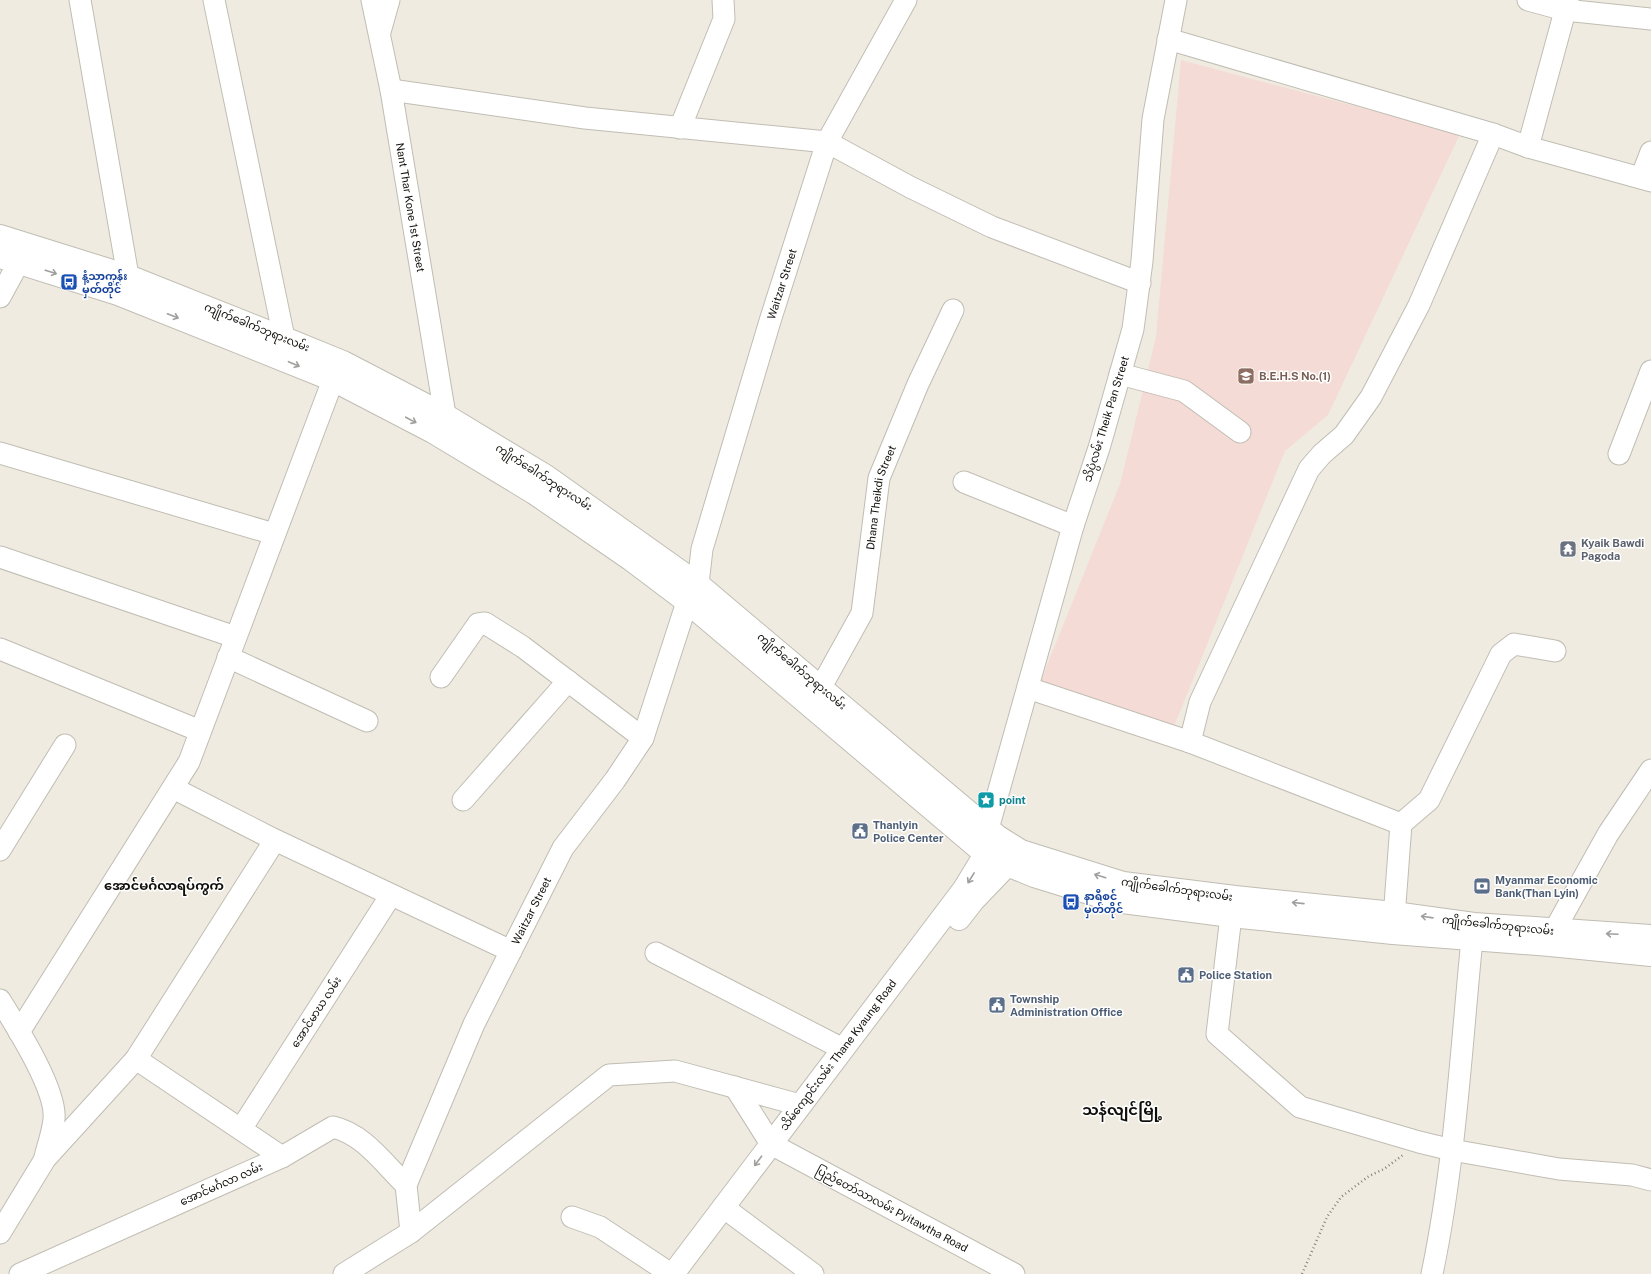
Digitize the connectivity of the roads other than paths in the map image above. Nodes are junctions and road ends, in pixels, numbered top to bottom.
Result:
1 (80, 0) edge
2 (214, 0) edge
3 (372, 0) edge
4 (389, 0) edge
5 (906, 0) edge
6 (1176, 0) edge
7 (1528, 0) edge
8 (719, 2) edge
9 (1567, 5) edge
10 (1651, 19) edge
11 (379, 34) junction
12 (1168, 40) junction
13 (391, 90) junction
14 (680, 128) junction
15 (1493, 134) junction
16 (827, 142) junction
17 (1528, 147) junction
18 (1651, 152) edge
19 (1646, 180) edge
20 (0, 236) edge
21 (9, 260) edge
22 (128, 276) junction
23 (1140, 283) junction
24 (0, 297) edge
25 (953, 310) dead end
26 (284, 338) junction
27 (1651, 371) edge
28 (1120, 374) junction
29 (333, 380) junction
30 (445, 415) junction
31 (1240, 432) dead end
32 (0, 453) edge
33 (1619, 454) dead end
34 (964, 482) dead end
35 (1074, 526) junction
36 (274, 534) junction
37 (0, 557) edge
38 (693, 593) junction
39 (235, 637) junction
40 (0, 649) edge
41 (1555, 651) dead end
42 (228, 657) junction
43 (441, 677) dead end
44 (568, 681) junction
45 (821, 687) junction
46 (1028, 688) junction
47 (367, 721) dead end
48 (200, 731) junction
49 (643, 738) junction
50 (1190, 742) junction
51 (65, 746) dead end
52 (1651, 770) edge
53 (173, 788) junction
54 (463, 800) dead end
55 (1401, 824) junction
56 (988, 829) junction
57 (275, 840) junction
58 (0, 850) edge
59 (984, 853) junction
60 (1014, 858) junction
61 (391, 895) junction
62 (1233, 907) junction
63 (1393, 923) junction
64 (1554, 931) junction
65 (1651, 936) edge
66 (1472, 940) junction
67 (511, 951) junction
68 (656, 953) dead end
69 (1651, 955) edge
70 (0, 1000) edge
71 (19, 1032) junction
72 (843, 1049) junction
73 (136, 1058) junction
74 (735, 1087) junction
75 (800, 1105) junction
76 (241, 1129) junction
77 (777, 1148) junction
78 (1452, 1150) junction
79 (282, 1157) junction
80 (45, 1160) junction
81 (1651, 1180) edge
82 (406, 1185) junction
83 (729, 1212) junction
84 (572, 1217) dead end
85 (411, 1232) junction
86 (0, 1233) edge
87 (20, 1274) edge
88 (344, 1274) edge
89 (672, 1274) edge
90 (690, 1274) edge
91 (813, 1274) edge
92 (1014, 1274) edge
93 (1432, 1274) edge

1 - 22 street
2 - 26 street
3 - 11 street, Nant Thar Kone 1st Street
4 - 11 street
5 - 16 street, Waitzar Street
6 - 12 street, သိပ္ပံလမ်း Theik Pan Street
7 - 9 street
8 - 14 street
9 - 10 street
9 - 17 street
11 - 13 street, Nant Thar Kone 1st Street
12 - 15 street
12 - 23 street, သိပ္ပံလမ်း Theik Pan Street
13 - 14 street
13 - 30 street, Nant Thar Kone 1st Street
14 - 16 street
15 - 17 street
15 - 50 street
16 - 23 street
16 - 38 street, Waitzar Street
17 - 19 street
18 - 19 street
20 - 22 main road, ကျိုက်ခေါက်ဘုရားလမ်း
21 - 24 street
21 -> 29 main road, ကျိုက်ခေါက်ဘုရားလမ်း
22 - 26 main road, ကျိုက်ခေါက်ဘုရားလမ်း
23 - 28 street, သိပ္ပံလမ်း Theik Pan Street
25 - 45 street, Dhana Theikdi Street
26 - 30 main road, ကျိုက်ခေါက်ဘုရားလမ်း
27 - 33 street
28 - 31 street
28 - 35 street, သိပ္ပံလမ်း Theik Pan Street
29 - 36 street
29 -> 38 main road, ကျိုက်ခေါက်ဘုရားလမ်း
30 - 38 main road, ကျိုက်ခေါက်ဘုရားလမ်း
32 - 36 street
34 - 35 street
35 - 46 street, သိပ္ပံလမ်း Theik Pan Street
36 - 39 street
37 - 39 street
38 - 45 main road, ကျိုက်ခေါက်ဘုရားလမ်း
38 - 49 street, Waitzar Street
38 - 59 main road, ကျိုက်ခေါက်ဘုရားလမ်း
39 - 42 street
40 - 48 street
41 - 55 street
42 - 47 street
42 - 48 street
43 - 44 street
44 - 49 street
44 - 54 street
45 - 56 main road, ကျိုက်ခေါက်ဘုရားလမ်း
46 - 50 street
46 - 56 street, သိပ္ပံလမ်း Theik Pan Street
48 - 53 street
49 - 67 street, Waitzar Street
50 - 55 street
51 - 58 street
52 - 64 street
53 - 57 street
53 - 71 street
55 - 63 street
56 - 59 main road, သိမ်ကျောင်းလမ်း Thane Kyaung Road
56 - 60 main road, ကျိုက်ခေါက်ဘုရားလမ်း
57 - 61 street
57 - 73 street
59 - 60 main road, ကျိုက်ခေါက်ဘုရားလမ်း
59 -> 72 main road, သိမ်ကျောင်းလမ်း Thane Kyaung Road
60 - 62 main road, ကျိုက်ခေါက်ဘုရားလမ်း
60 - 77 main road, သိမ်ကျောင်းလမ်း Thane Kyaung Road
61 - 67 street
61 - 76 street, အောင်မာဃ လမ်း
62 - 63 main road, ကျိုက်ခေါက်ဘုရားလမ်း
62 - 78 street
64 -> 63 main road, ကျိုက်ခေါက်ဘုရားလမ်း
63 - 66 main road, ကျိုက်ခေါက်ဘုရားလမ်း
65 -> 64 main road, ကျိုက်ခေါက်ဘုရားလမ်း
66 - 69 main road, ကျိုက်ခေါက်ဘုရားလမ်း
66 - 78 street
67 - 82 street, Waitzar Street
68 - 72 street
70 - 71 street
71 - 80 street
72 - 75 main road, သိမ်ကျောင်းလမ်း Thane Kyaung Road
73 - 76 street
73 - 80 street
74 - 75 street
74 - 77 street
74 - 85 street
75 - 77 main road, သိမ်ကျောင်းလမ်း Thane Kyaung Road
76 - 79 street
77 - 83 main road, သိမ်ကျောင်းလမ်း Thane Kyaung Road
77 - 92 street, ပြည်တော်သာလမ်း Pyitawtha Road
78 - 81 street
78 - 93 street
79 - 82 street, အောင်မင်္ဂလာ လမ်း
79 - 87 street, အောင်မင်္ဂလာ လမ်း
80 - 86 street
82 - 85 street, Waitzar Street
83 - 89 main road, သိမ်ကျောင်းလမ်း Thane Kyaung Road
83 - 90 main road, သိမ်ကျောင်းလမ်း Thane Kyaung Road
83 - 91 street
84 - 89 street
85 - 88 street

